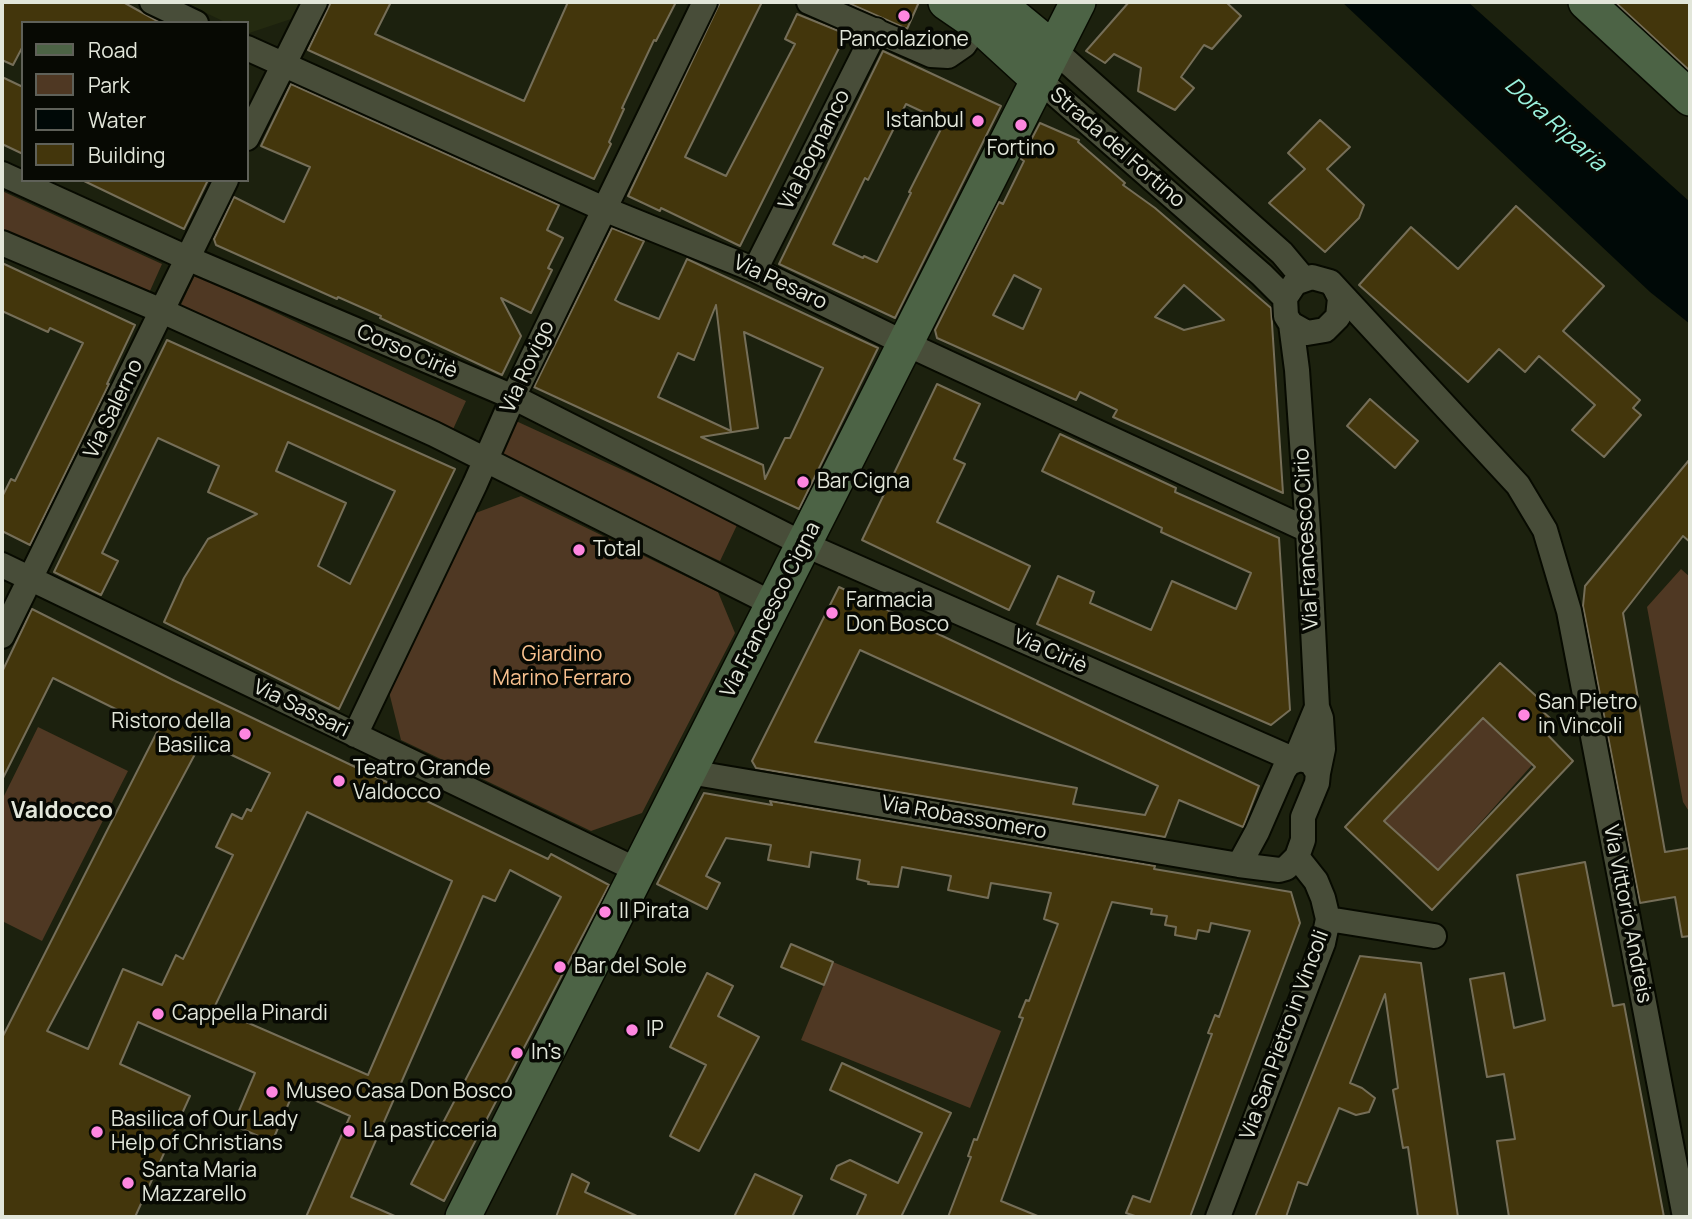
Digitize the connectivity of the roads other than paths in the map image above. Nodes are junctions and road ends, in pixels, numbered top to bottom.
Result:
1 (152, 2) edge
2 (315, 2) edge
3 (705, 2) edge
4 (809, 2) edge
5 (946, 2) edge
6 (1078, 2) edge
7 (1586, 2) edge
8 (989, 9) edge
9 (191, 21) edge
10 (876, 30) junction
11 (248, 48) edge
12 (1045, 64) junction
13 (283, 65) junction
14 (1690, 98) edge
15 (248, 136) edge
16 (2, 174) edge
17 (225, 182) edge
18 (604, 209) junction
19 (2, 243) edge
20 (187, 258) junction
21 (755, 270) junction
22 (1303, 278) junction
23 (1336, 290) junction
24 (1284, 298) junction
25 (162, 311) junction
26 (1291, 324) junction
27 (1321, 332) junction
28 (1378, 333) junction
29 (906, 343) junction
30 (1297, 370) junction
31 (513, 397) junction
32 (485, 459) junction
33 (1308, 530) junction
34 (805, 544) junction
35 (2, 565) edge
36 (30, 579) junction
37 (775, 605) junction
38 (2, 636) edge
39 (1317, 707) junction
40 (355, 735) junction
41 (1294, 760) junction
42 (689, 772) junction
43 (1318, 773) junction
44 (1297, 857) junction
45 (1238, 865) junction
46 (639, 871) junction
47 (1328, 919) junction
48 (1434, 936) dead end
49 (463, 1217) edge
50 (1217, 1217) edge
51 (1685, 1217) edge

1 - 9 street
2 - 13 street
3 - 18 street, Via Rovigo
4 - 10 street
5 - 8 street, Strada del Fortino
6 - 12 street, Via Francesco Cigna
7 - 14 street
8 - 10 street
8 - 12 street, Strada del Fortino
10 - 21 street, Via Bognanco
11 - 13 street, Via Pesaro
12 - 22 street, Strada del Fortino
12 - 24 street, Strada del Fortino
12 - 29 street, Via Francesco Cigna
13 - 15 street
13 - 18 street, Via Pesaro
16 - 20 street, Corso Ciriè
17 - 20 street, Via Salerno
18 - 21 street, Via Pesaro
18 - 31 street, Via Rovigo
19 - 25 street
20 - 25 street, Via Salerno
20 - 31 street, Corso Ciriè
21 - 29 street, Via Pesaro
22 - 23 street
22 - 24 street
23 - 27 street
23 - 28 street
24 - 26 street
25 - 32 street
25 - 36 street, Via Salerno
26 - 27 street
26 - 30 street, Via Francesco Cirio
27 - 28 street
27 - 30 street
28 - 51 street, Via Vittorio Andreis
29 - 33 street, Via Pesaro
29 - 34 street, Via Francesco Cigna
30 - 33 street, Via Francesco Cirio
31 - 32 street, Via Rovigo
31 - 34 street, Corso Ciriè
32 - 37 street
32 - 40 street, Via Rovigo
33 - 39 street, Via Francesco Cirio
34 - 37 street, Via Francesco Cigna
34 - 41 street, Via Ciriè
35 - 36 street, Via Sassari
36 - 38 street, Via Salerno
36 - 40 street, Via Sassari
37 - 42 street, Via Francesco Cigna
39 - 41 street, Via Francesco Cirio
39 - 43 street, Via Francesco Cirio
40 - 46 street, Via Sassari
41 - 43 street, Via Ciriè
41 - 45 street, Via Francesco Cirio
42 - 45 street, Via Robassomero
42 - 46 street, Via Francesco Cigna
43 - 44 street, Via Francesco Cirio
44 - 45 street, Via Robassomero
44 - 47 street, Via San Pietro in Vincoli
46 - 49 street, Via Francesco Cigna
47 - 48 street
47 - 50 street, Via San Pietro in Vincoli

